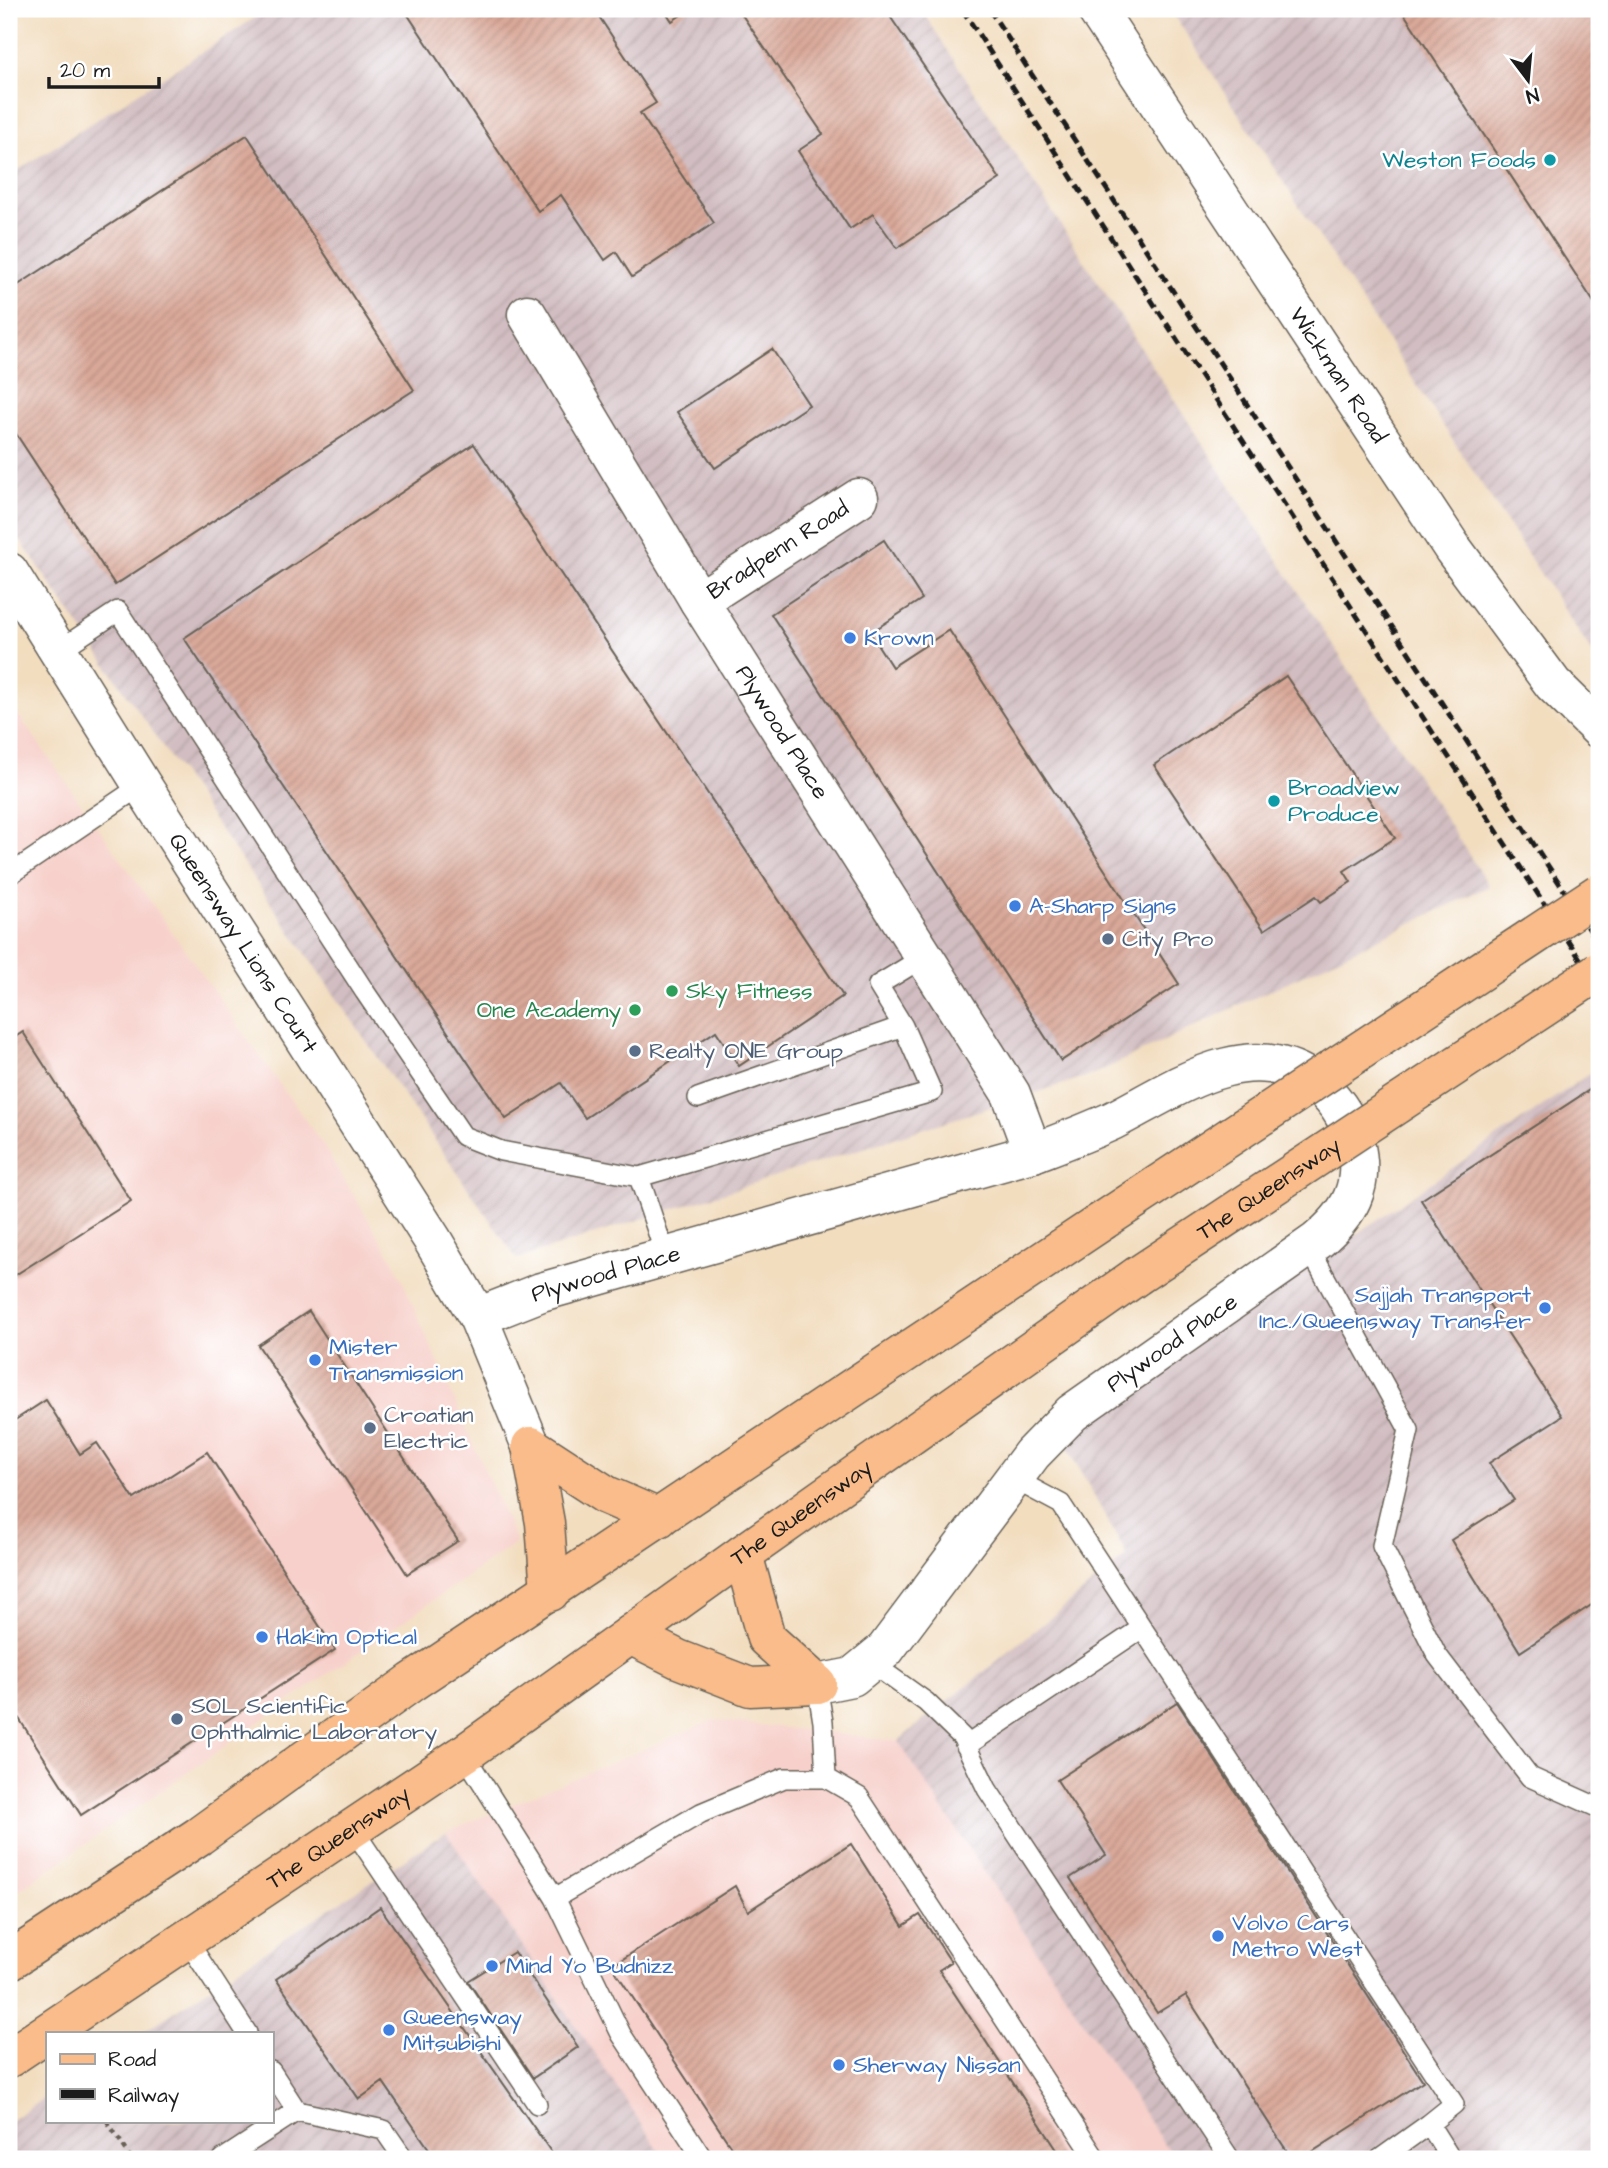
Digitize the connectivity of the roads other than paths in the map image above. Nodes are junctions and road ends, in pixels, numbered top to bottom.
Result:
1 (1096, 9) edge
2 (527, 314) dead end
3 (859, 498) dead end
4 (9, 572) edge
5 (699, 601) junction
6 (58, 650) junction
7 (1599, 729) edge
8 (142, 785) junction
9 (9, 875) edge
10 (1599, 893) edge
11 (925, 957) junction
12 (1599, 971) edge
13 (903, 1026) junction
14 (698, 1098) dead end
15 (1033, 1153) junction
16 (639, 1177) junction
17 (1308, 1246) junction
18 (666, 1257) junction
19 (478, 1317) junction
20 (531, 1446) junction
21 (1014, 1479) junction
22 (659, 1518) junction
23 (743, 1554) junction
24 (550, 1592) junction
25 (1142, 1628) junction
26 (629, 1634) junction
27 (870, 1662) junction
28 (817, 1685) junction
29 (966, 1746) junction
30 (464, 1754) junction
31 (826, 1777) junction
32 (1599, 1808) edge
33 (353, 1829) junction
34 (555, 1898) junction
35 (187, 1940) junction
36 (9, 1961) edge
37 (48, 2032) edge
38 (246, 2032) edge
39 (46, 2033) edge
40 (9, 2058) edge
41 (273, 2074) edge
42 (537, 2104) dead end
43 (297, 2111) junction
44 (1429, 2124) junction
45 (223, 2159) edge
46 (404, 2159) edge
47 (703, 2159) edge
48 (1096, 2159) edge
49 (1230, 2159) edge
50 (1380, 2159) edge
51 (1451, 2159) edge

1 - 7 street, Wickman Road
2 - 5 street, Plywood Place
3 - 5 street, Bradpenn Road
4 - 6 street, Queensway Lions Court
5 - 11 street, Plywood Place
6 - 8 street, Queensway Lions Court
6 - 16 lane
8 - 9 lane
8 - 19 street, Queensway Lions Court
10 - 22 main road, bridge
11 - 13 lane
11 - 15 street, Plywood Place
12 - 23 main road, The Queensway, bridge
13 - 14 lane
13 - 16 lane
15 - 17 street, Plywood Place
15 - 18 street, Plywood Place
16 - 18 lane
17 - 21 street, Plywood Place
17 - 32 lane
18 - 19 street, Plywood Place
19 - 20 street
20 - 22 main road
20 - 24 main road
21 - 25 lane
21 - 27 street, Plywood Place
22 - 24 main road
23 - 26 main road, The Queensway
23 - 28 main road
24 - 36 main road
25 - 29 lane
25 - 44 lane
26 - 28 main road
26 - 30 main road, The Queensway
27 - 28 street, Plywood Place
27 - 29 lane
28 - 31 lane
29 - 49 lane
30 - 33 main road, The Queensway
30 - 34 lane
31 - 34 lane
31 - 48 lane
33 - 35 main road, The Queensway
33 - 42 lane
34 - 47 lane
35 - 37 main road, The Queensway
35 - 38 lane
39 - 40 main road, The Queensway
41 - 43 lane
43 - 45 lane
43 - 46 lane
44 - 50 lane
44 - 51 lane

